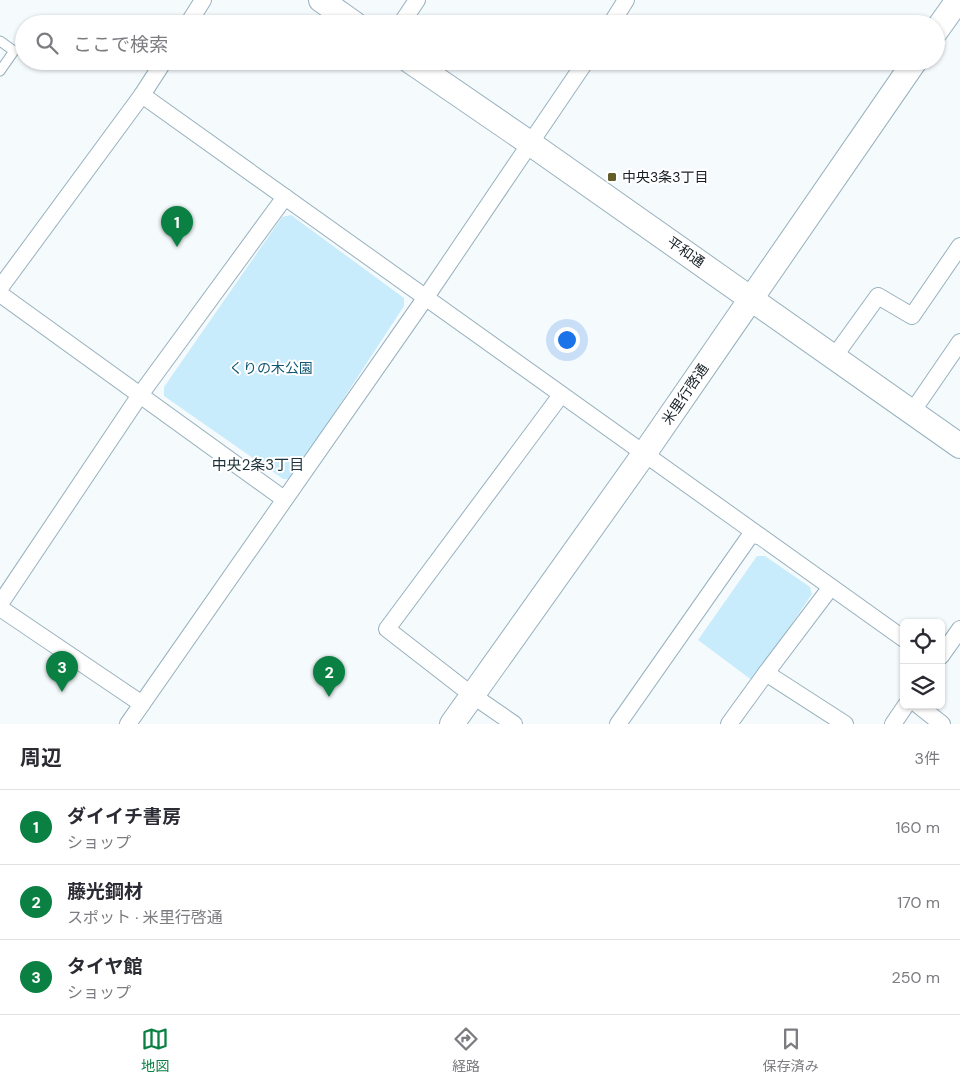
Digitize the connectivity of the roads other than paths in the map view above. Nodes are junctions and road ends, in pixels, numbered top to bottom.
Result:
1 (203, 0) edge
2 (320, 0) edge
3 (417, 0) edge
4 (626, 0) edge
5 (958, 0) edge
6 (194, 15) edge
7 (342, 15) edge
8 (407, 15) edge
9 (617, 15) edge
10 (945, 18) edge
11 (0, 42) edge
12 (158, 70) edge
13 (423, 70) edge
14 (580, 70) edge
15 (910, 70) edge
16 (0, 71) edge
17 (142, 96) junction
18 (532, 144) junction
19 (285, 197) junction
20 (960, 246) edge
21 (0, 288) edge
22 (0, 294) edge
23 (426, 297) junction
24 (751, 298) junction
25 (960, 342) edge
26 (834, 357) junction
27 (140, 395) junction
28 (561, 395) junction
29 (912, 412) junction
30 (960, 446) edge
31 (644, 454) junction
32 (284, 498) junction
33 (758, 536) junction
34 (830, 588) junction
35 (0, 604) edge
36 (0, 608) edge
37 (960, 629) edge
38 (900, 636) edge
39 (945, 650) edge
40 (766, 672) junction
41 (472, 695) junction
42 (142, 704) junction
43 (903, 709) edge
44 (923, 709) edge
45 (128, 724) edge
46 (452, 724) edge
47 (514, 724) edge
48 (618, 724) edge
49 (730, 724) edge
50 (845, 724) edge
51 (893, 724) edge
52 (942, 724) edge

1 - 6 street
2 - 7 street
3 - 8 street
4 - 9 street
5 - 10 street
11 - 16 lane
12 - 17 street
13 - 18 street, 平和通
14 - 18 street
15 - 24 street, 米里行啓通
17 - 19 street
17 - 21 street
18 - 23 street
18 - 24 street, 平和通
19 - 23 street
19 - 27 street
20 - 26 street
22 - 27 street
23 - 28 street
23 - 32 street
24 - 26 street, 平和通
24 - 31 street, 米里行啓通
25 - 29 street
26 - 29 street, 平和通
27 - 32 street
27 - 35 street
28 - 31 street
28 - 41 street
29 - 30 street, 平和通
31 - 33 street
31 - 41 street, 米里行啓通
32 - 42 street
33 - 34 street
33 - 48 street
34 - 38 street
34 - 40 street
36 - 42 street
37 - 39 street
40 - 49 street
40 - 50 street
41 - 46 street, 米里行啓通
41 - 47 street
42 - 45 street
43 - 51 street
44 - 52 street

